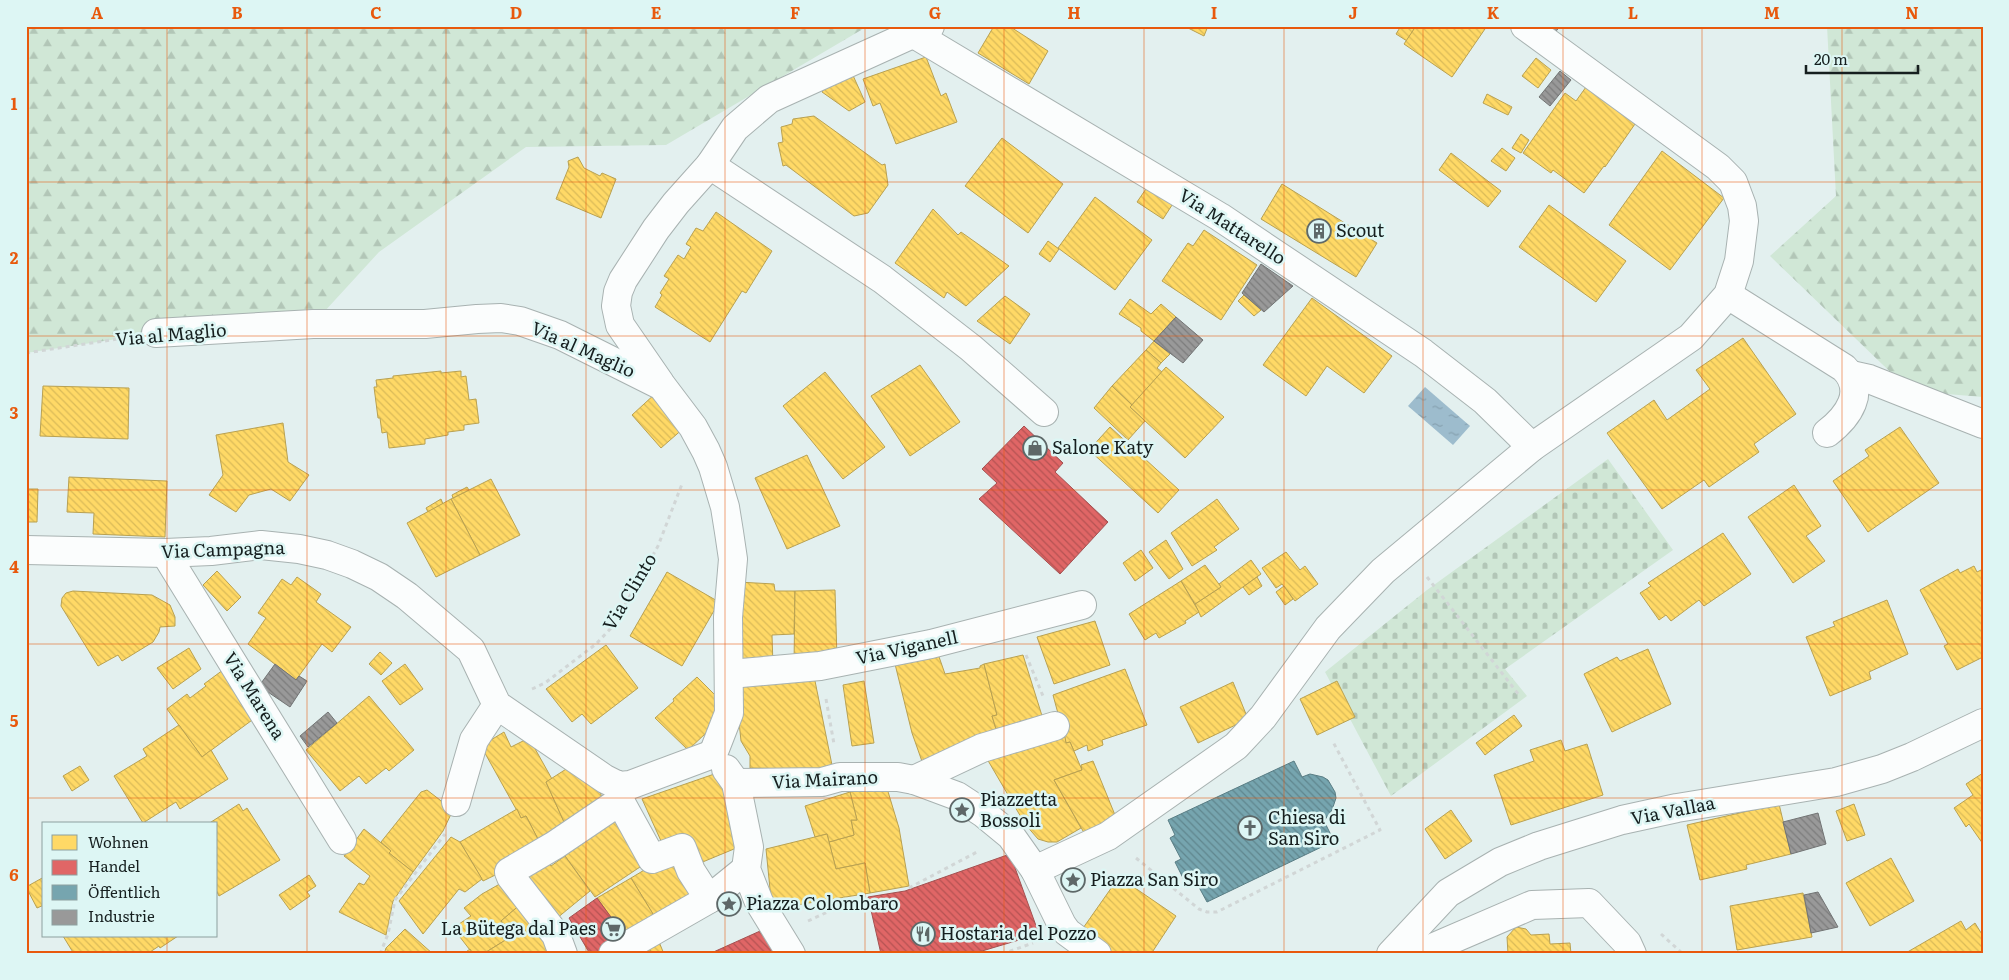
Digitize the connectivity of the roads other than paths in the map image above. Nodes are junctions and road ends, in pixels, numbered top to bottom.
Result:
1 (1525, 26) edge
2 (922, 30) edge
3 (710, 165) junction
4 (1728, 295) junction
5 (156, 333) road end
6 (1851, 375) junction
7 (662, 386) junction
8 (1044, 412) dead end
9 (1983, 424) edge
10 (1827, 433) dead end
11 (1532, 447) junction
12 (26, 550) edge
13 (165, 553) junction
14 (1082, 604) dead end
15 (730, 674) junction
16 (497, 705) junction
17 (1983, 723) edge
18 (1055, 726) road end
19 (713, 754) junction
20 (914, 780) junction
21 (736, 782) junction
22 (621, 794) junction
23 (456, 802) road end
24 (342, 840) dead end
25 (746, 869) junction
26 (1035, 870) junction
27 (709, 899) junction
28 (786, 944) edge
29 (563, 954) edge
30 (613, 954) edge
31 (1097, 954) edge
32 (1391, 954) edge
33 (1418, 954) edge
34 (1632, 954) edge

1 - 4 street
2 - 3 street
2 - 11 street, Via Mattarello
3 - 7 street
3 - 8 street
4 - 6 street
4 - 11 street
5 - 7 street, Via al Maglio
6 - 9 street
6 - 10 street
7 - 15 street, Via al Maglio
11 - 26 street
12 - 13 street, Via Campagna
13 - 16 street, Via Campagna
13 - 24 street, Via Marena
14 - 15 street, Via Viganell
15 - 19 street, Via al Maglio
16 - 22 street
16 - 23 street
17 - 32 street, Via Vallaa
18 - 20 street
19 - 21 street
19 - 22 street
20 - 21 street, Via Mairano
20 - 26 street, Via Mairano
21 - 25 street
22 - 27 street
22 - 29 street
25 - 27 street
25 - 28 street
26 - 31 street, Via Mairano
27 - 30 street
33 - 34 street

